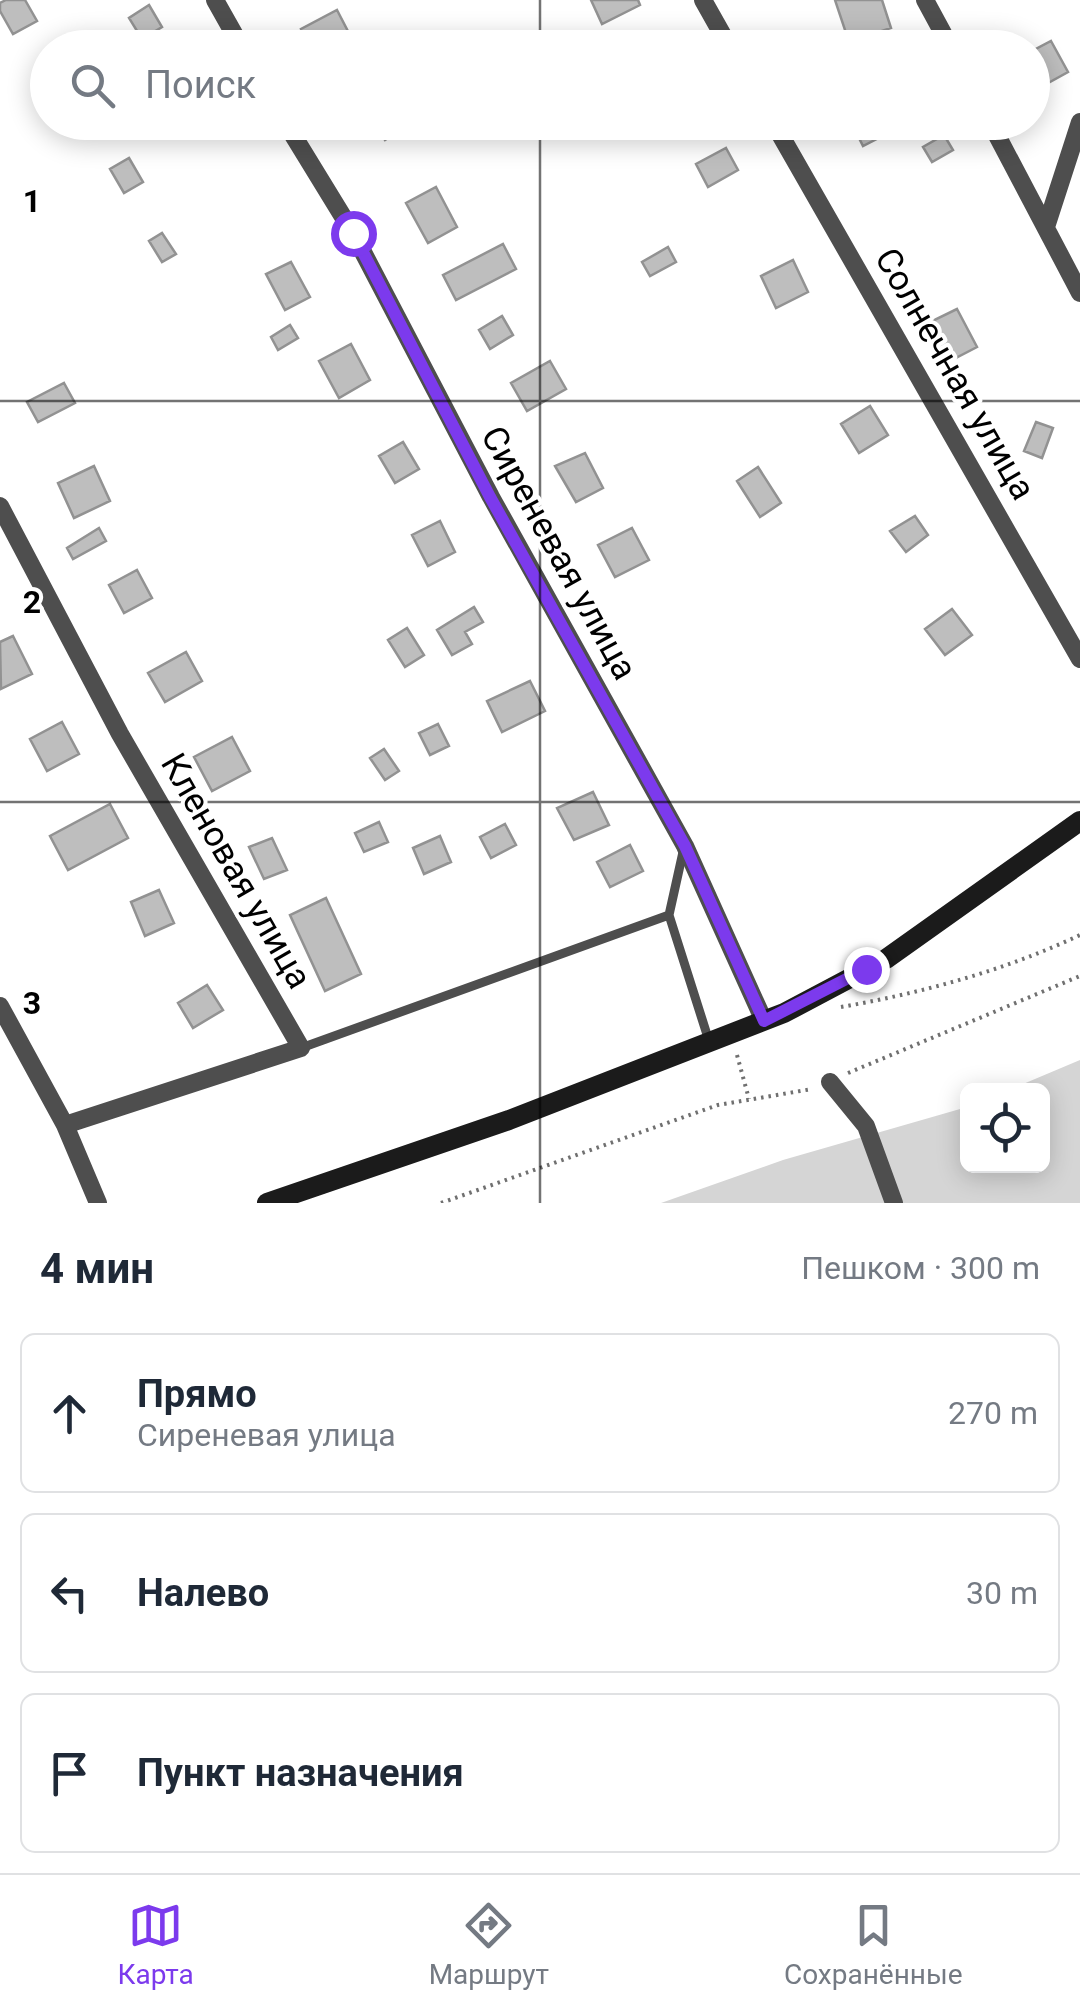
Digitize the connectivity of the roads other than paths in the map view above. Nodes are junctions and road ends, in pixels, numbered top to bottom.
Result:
1 (215, 0) edge
2 (703, 0) edge
3 (925, 0) edge
4 (232, 30) edge
5 (720, 30) edge
6 (941, 30) edge
7 (1080, 122) edge
8 (296, 140) edge
9 (783, 140) edge
10 (1000, 140) edge
11 (1046, 228) junction
12 (1080, 294) edge
13 (0, 506) edge
14 (1080, 659) edge
15 (1080, 820) edge
16 (685, 846) junction
17 (669, 915) junction
18 (3, 1018) edge
19 (764, 1021) junction
20 (710, 1044) junction
21 (301, 1048) junction
22 (830, 1082) road end
23 (65, 1125) junction
24 (98, 1203) edge
25 (267, 1203) edge
26 (894, 1203) edge

1 - 4 street
2 - 5 street
3 - 6 street
7 - 11 street
8 - 16 street, Сиреневая улица
9 - 14 street, Солнечная улица
10 - 11 street
11 - 12 street
13 - 21 street, Кленовая улица
15 - 19 main road
16 - 17 lane
16 - 19 street, Сиреневая улица
17 - 20 lane
17 - 21 lane
18 - 23 street
19 - 20 main road
20 - 25 main road
21 - 23 street
22 - 26 street
23 - 24 street

